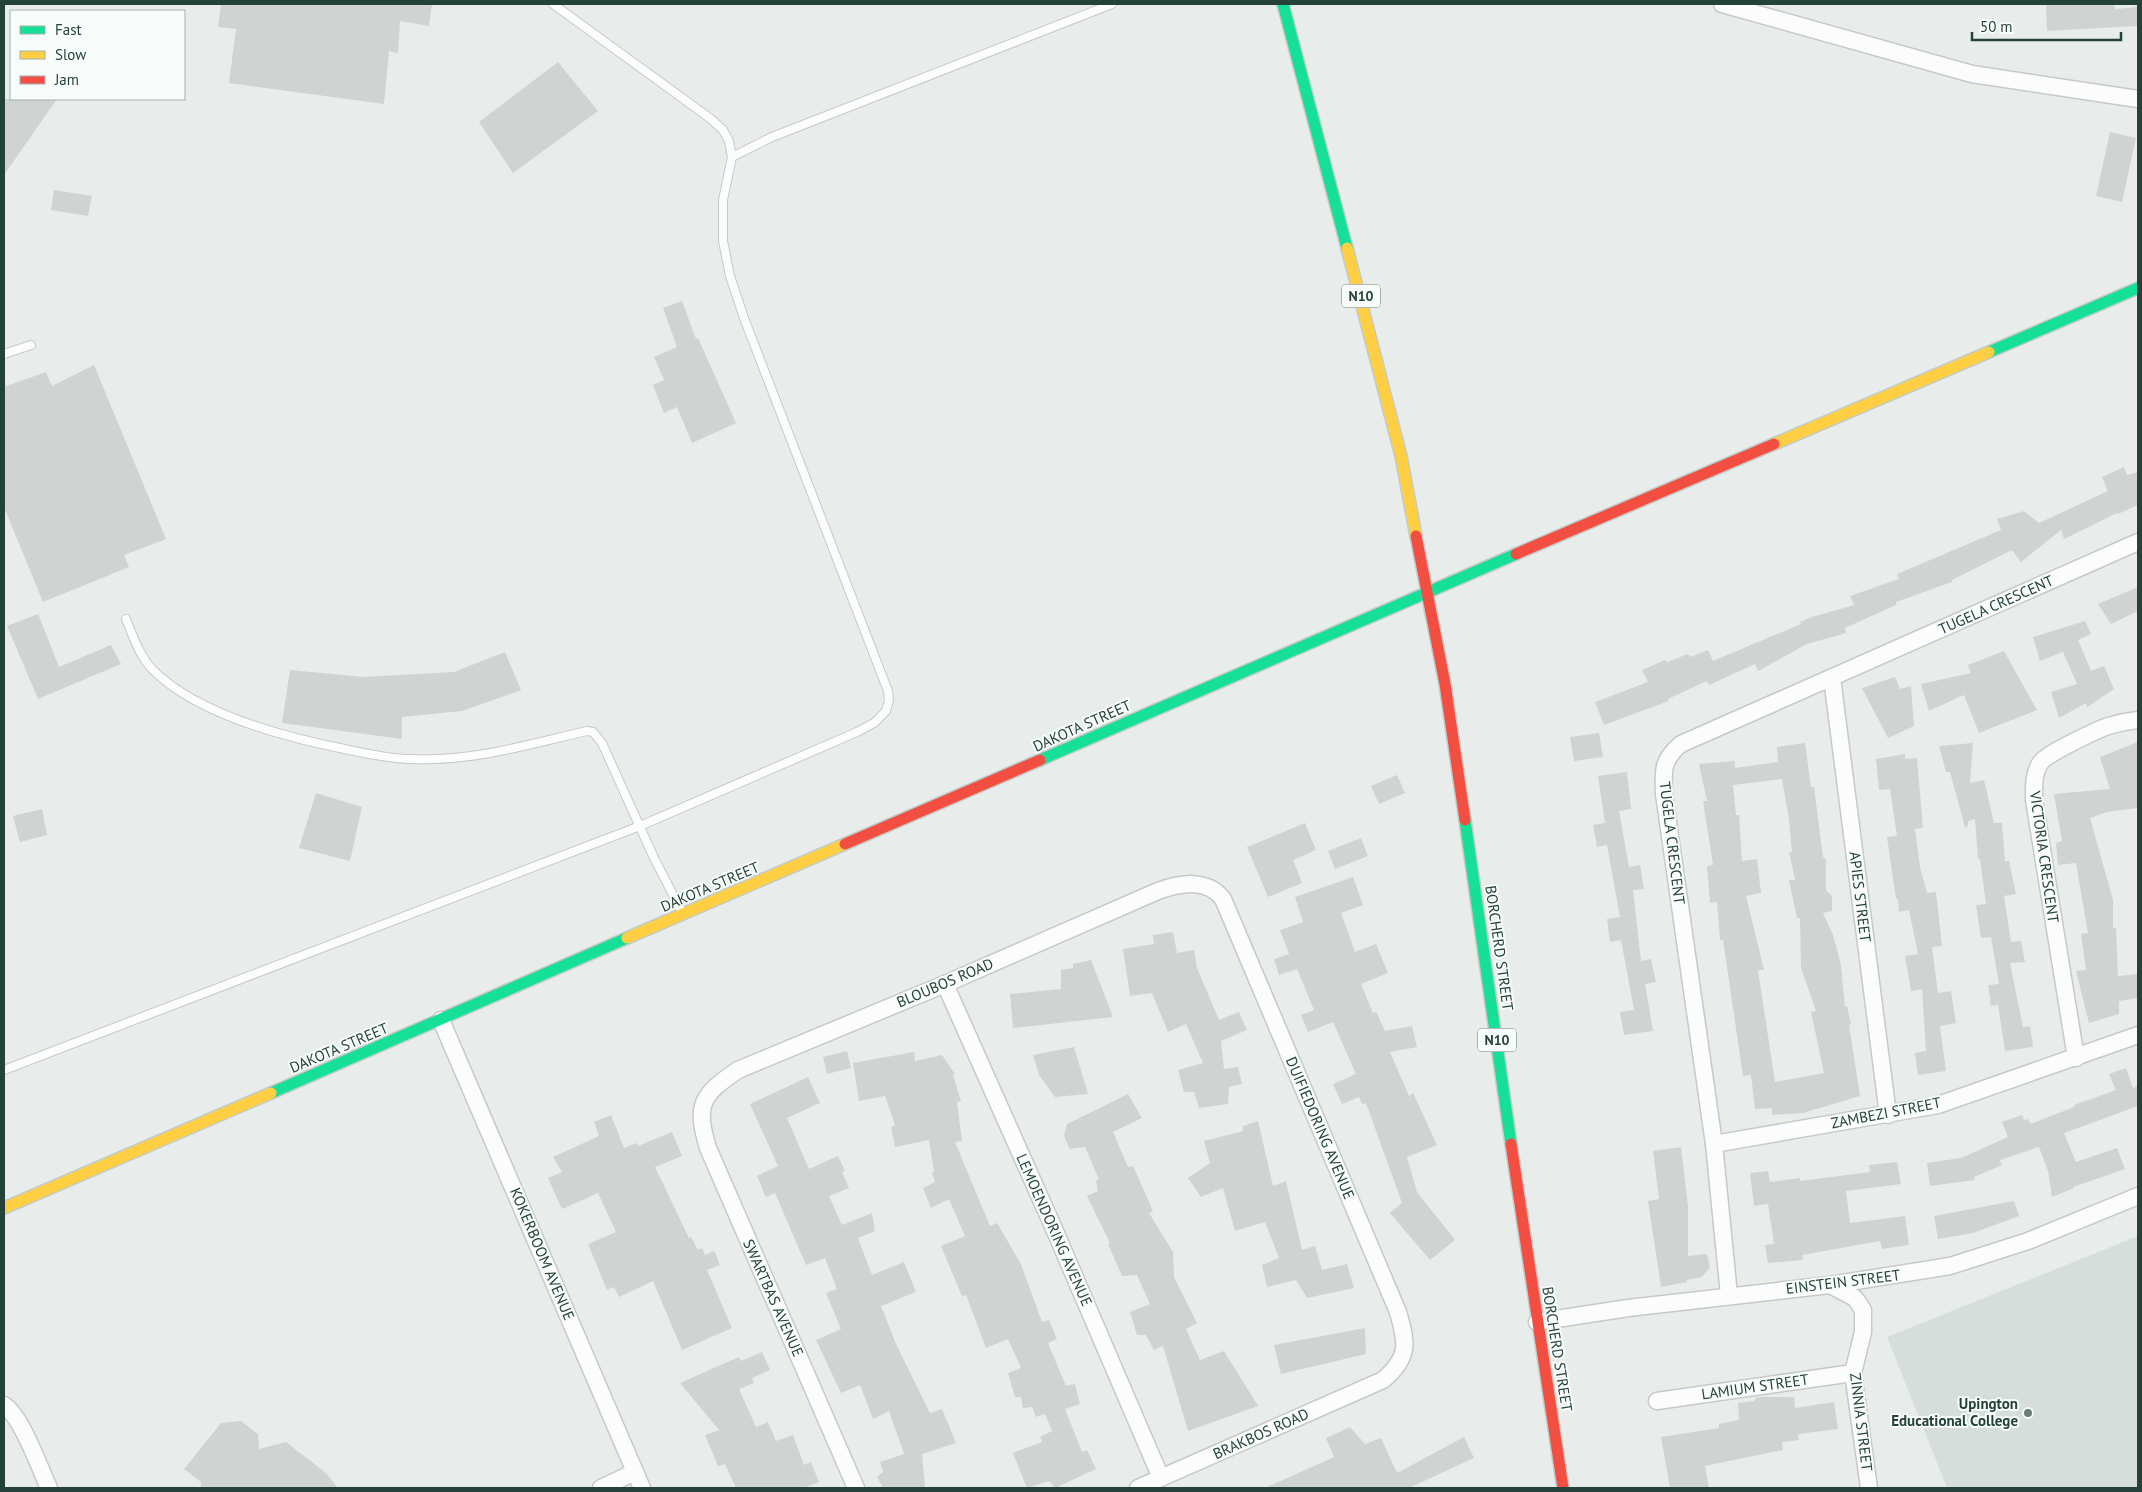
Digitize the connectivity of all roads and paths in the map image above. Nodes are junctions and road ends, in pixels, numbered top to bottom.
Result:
1 (553, 4) edge
2 (1112, 4) edge
3 (1283, 4) edge
4 (1722, 4) edge
5 (2138, 99) edge
6 (732, 157) junction
7 (2138, 288) edge
8 (31, 345) dead end
9 (4, 354) edge
10 (2138, 542) edge
11 (1428, 592) junction
12 (126, 619) dead end
13 (1832, 678) junction
14 (2138, 720) edge
15 (640, 826) junction
16 (1200, 885) joint
17 (684, 915) junction
18 (945, 984) junction
19 (441, 1020) junction
20 (2138, 1035) edge
21 (2076, 1058) junction
22 (4, 1070) edge
23 (703, 1105) joint
24 (1888, 1115) junction
25 (1714, 1144) junction
26 (2138, 1196) edge
27 (4, 1208) edge
28 (1830, 1285) junction
29 (1729, 1295) junction
30 (1537, 1322) junction
31 (1852, 1373) junction
32 (1383, 1380) joint
33 (1657, 1401) dead end
34 (4, 1405) edge
35 (635, 1472) junction
36 (1162, 1478) junction
37 (49, 1488) edge
38 (601, 1488) edge
39 (642, 1488) edge
40 (856, 1488) edge
41 (1138, 1488) edge
42 (1563, 1488) edge
43 (1869, 1488) edge

1 - 6 lane
2 - 6 lane
3 - 11 main road, N10
4 - 5 street
6 - 15 lane
7 - 11 main road, DAKOTA STREET
8 - 9 lane
10 - 13 street, TUGELA CRESCENT
11 - 17 main road, DAKOTA STREET
11 - 30 main road, BORCHERD STREET / N10
12 - 15 lane
13 - 24 street, APIES STREET
13 - 25 street, TUGELA CRESCENT
14 - 21 street, VICTORIA CRESCENT
15 - 17 lane
15 - 22 lane
16 - 18 street, BLOUBOS ROAD
16 - 32 street, DUIFIEDORING AVENUE
17 - 19 main road, DAKOTA STREET
18 - 23 street, BLOUBOS ROAD
18 - 36 street, LEMOENDORING AVENUE
19 - 27 main road, DAKOTA STREET
19 - 35 street, KOKERBOOM AVENUE
20 - 21 street, ZAMBEZI STREET
21 - 24 street, ZAMBEZI STREET
23 - 40 street, SWARTBAS AVENUE
24 - 25 street, ZAMBEZI STREET
25 - 29 street, TUGELA CRESCENT
26 - 28 street, EINSTEIN STREET
28 - 29 street, EINSTEIN STREET
28 - 31 street, ZINNIA STREET
29 - 30 street, EINSTEIN STREET
30 - 42 main road, BORCHERD STREET / N10
31 - 33 street, LAMIUM STREET
31 - 43 street, ZINNIA STREET
32 - 36 street, BRAKBOS ROAD
34 - 37 street
35 - 38 street
35 - 39 street, KOKERBOOM AVENUE
36 - 41 street, BRAKBOS ROAD

